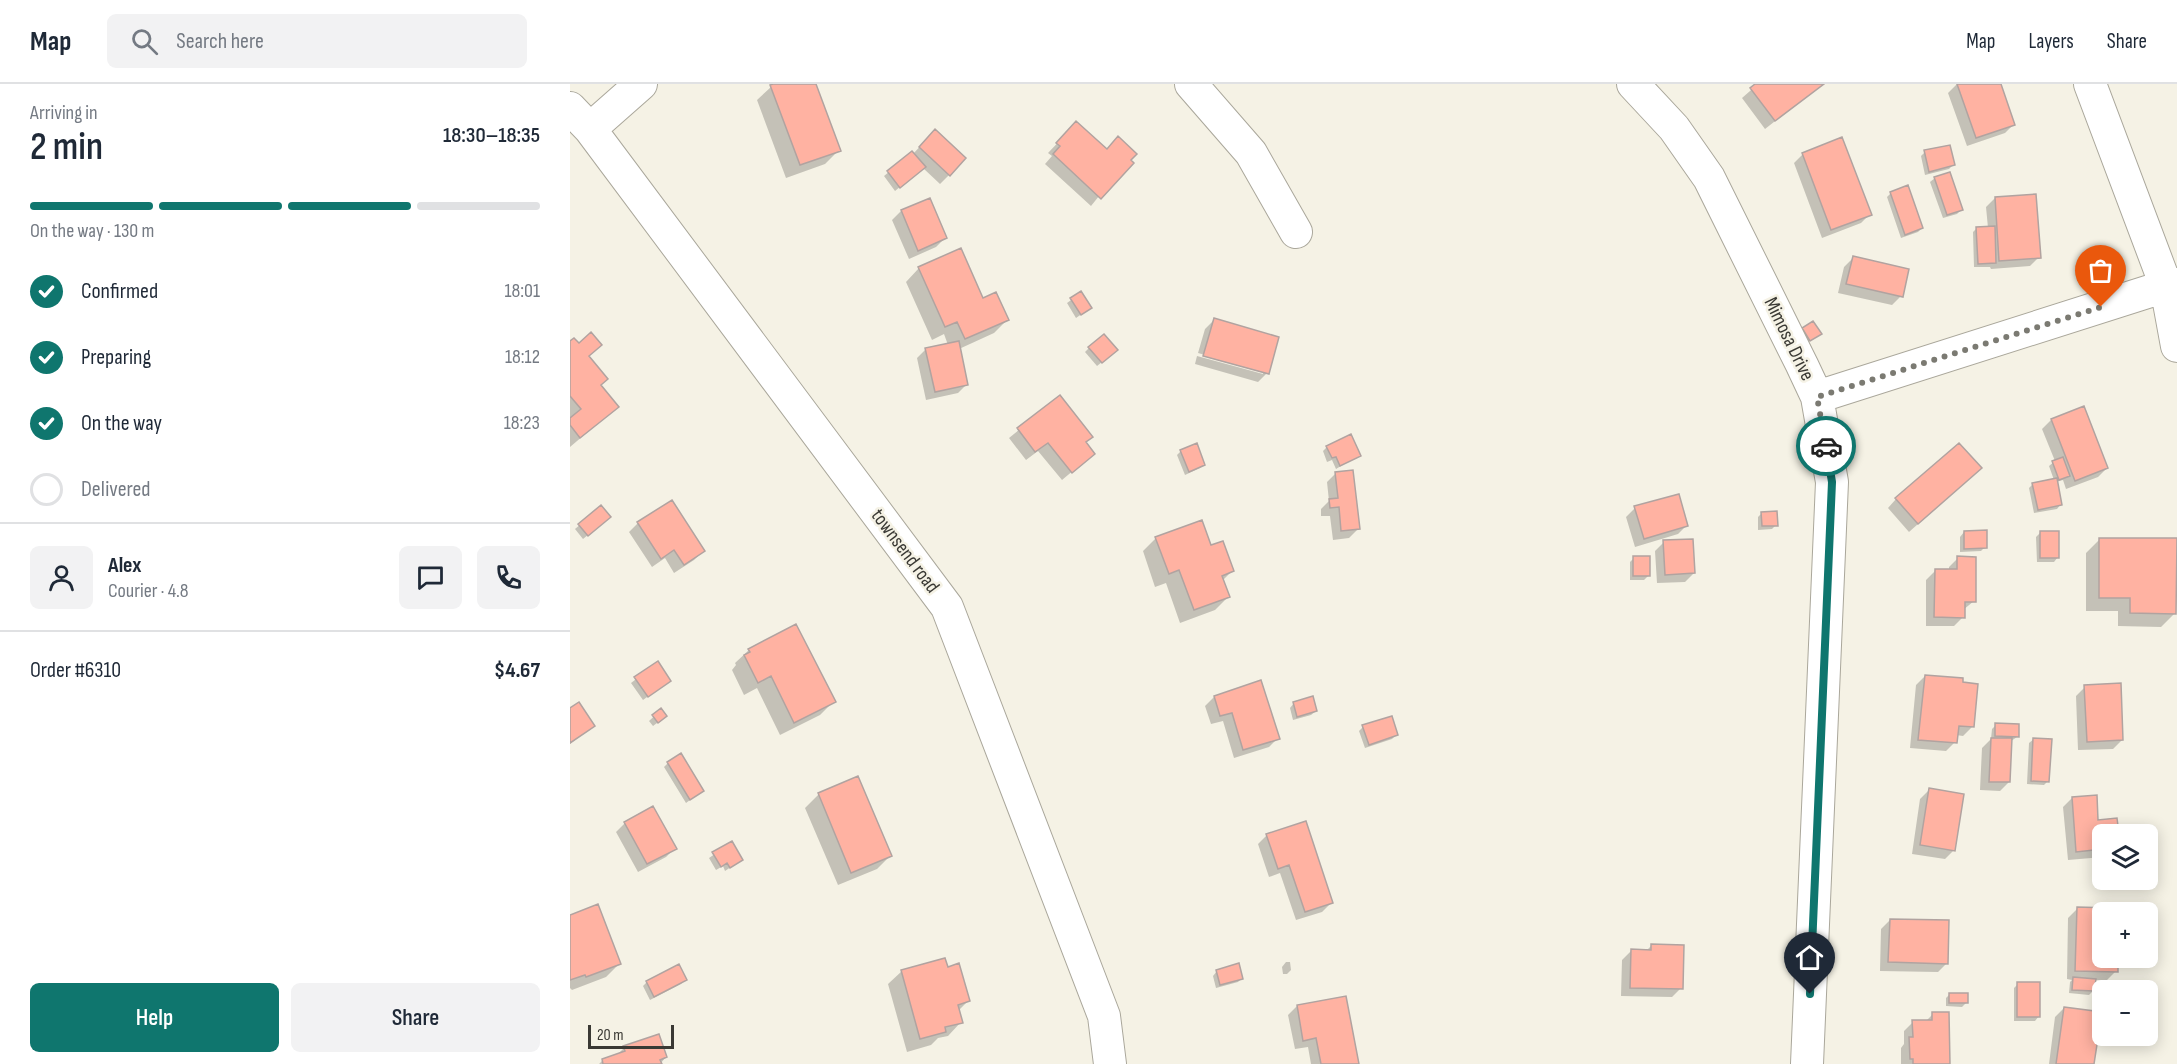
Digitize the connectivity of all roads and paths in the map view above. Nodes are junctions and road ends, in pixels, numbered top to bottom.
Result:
1 (641, 84) edge
2 (1191, 84) edge
3 (1633, 84) edge
4 (2090, 84) edge
5 (580, 118) edge
6 (1296, 232) dead end
7 (2171, 285) edge
8 (2177, 346) edge
9 (1817, 397) junction
10 (1110, 1064) edge
11 (1807, 1064) edge

1 - 5 street
2 - 6 street
3 - 9 street, Mimosa Drive
4 - 7 street
5 - 10 street, townsend road
7 - 8 street
7 - 9 street
9 - 11 street, Mimosa Drive

